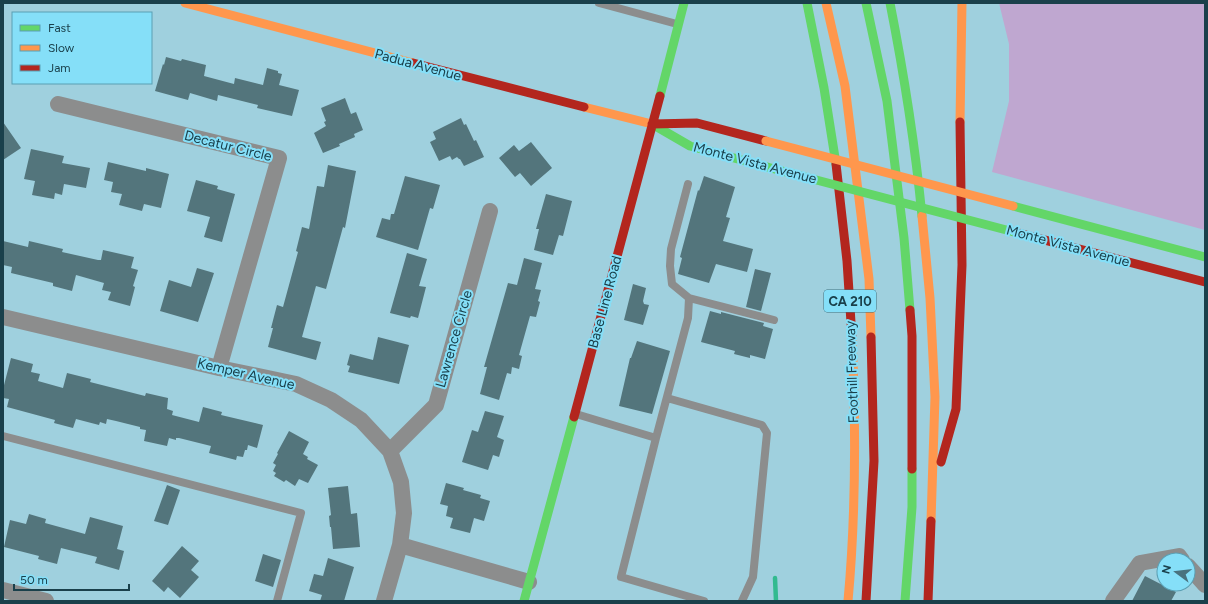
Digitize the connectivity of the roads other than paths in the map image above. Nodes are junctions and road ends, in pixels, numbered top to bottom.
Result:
1 (185, 3) edge
2 (599, 3) edge
3 (684, 3) edge
4 (807, 3) edge
5 (826, 3) edge
6 (866, 3) edge
7 (890, 3) edge
8 (962, 3) edge
9 (678, 24) junction
10 (58, 104) dead end
11 (652, 124) junction
12 (688, 184) dead end
13 (490, 211) dead end
14 (1205, 257) edge
15 (1205, 282) edge
16 (689, 298) junction
17 (3, 317) edge
18 (774, 320) dead end
19 (219, 368) junction
20 (667, 398) junction
21 (575, 414) junction
22 (3, 436) edge
23 (656, 438) junction
24 (390, 451) junction
25 (933, 490) junction
26 (400, 545) junction
27 (1156, 562) edge
28 (1196, 575) edge
29 (530, 582) junction
30 (1205, 585) edge
31 (3, 590) edge
32 (46, 601) edge
33 (277, 601) edge
34 (384, 601) edge
35 (524, 601) edge
36 (704, 601) edge
37 (742, 601) edge
38 (848, 601) edge
39 (866, 601) edge
40 (905, 601) edge
41 (928, 601) edge
42 (1113, 601) edge

1 - 11 main road, Padua Avenue
2 - 9 lane
3 - 9 main road, Base Line Road
4 - 38 main road, Foothill Freeway / CA 210
5 - 39 main road
6 - 40 main road
7 - 25 main road
8 - 25 main road
9 - 11 main road, Base Line Road
10 - 19 street, Decatur Circle
11 - 14 main road, Monte Vista Avenue, bridge
11 - 15 main road, Monte Vista Avenue, bridge
11 - 21 main road, Base Line Road
12 - 16 lane
13 - 24 street, Lawrence Circle
16 - 18 lane
16 - 20 lane
17 - 19 street, Kemper Avenue
19 - 24 street, Kemper Avenue
20 - 23 lane
20 - 37 lane
21 - 23 lane
21 - 29 main road, Base Line Road
22 - 33 lane
23 - 36 lane
24 - 26 street, Kemper Avenue
25 - 41 main road
26 - 29 street
26 - 34 street, Kemper Avenue
27 - 42 street
28 - 30 street
29 - 35 main road, Base Line Road
31 - 32 street

